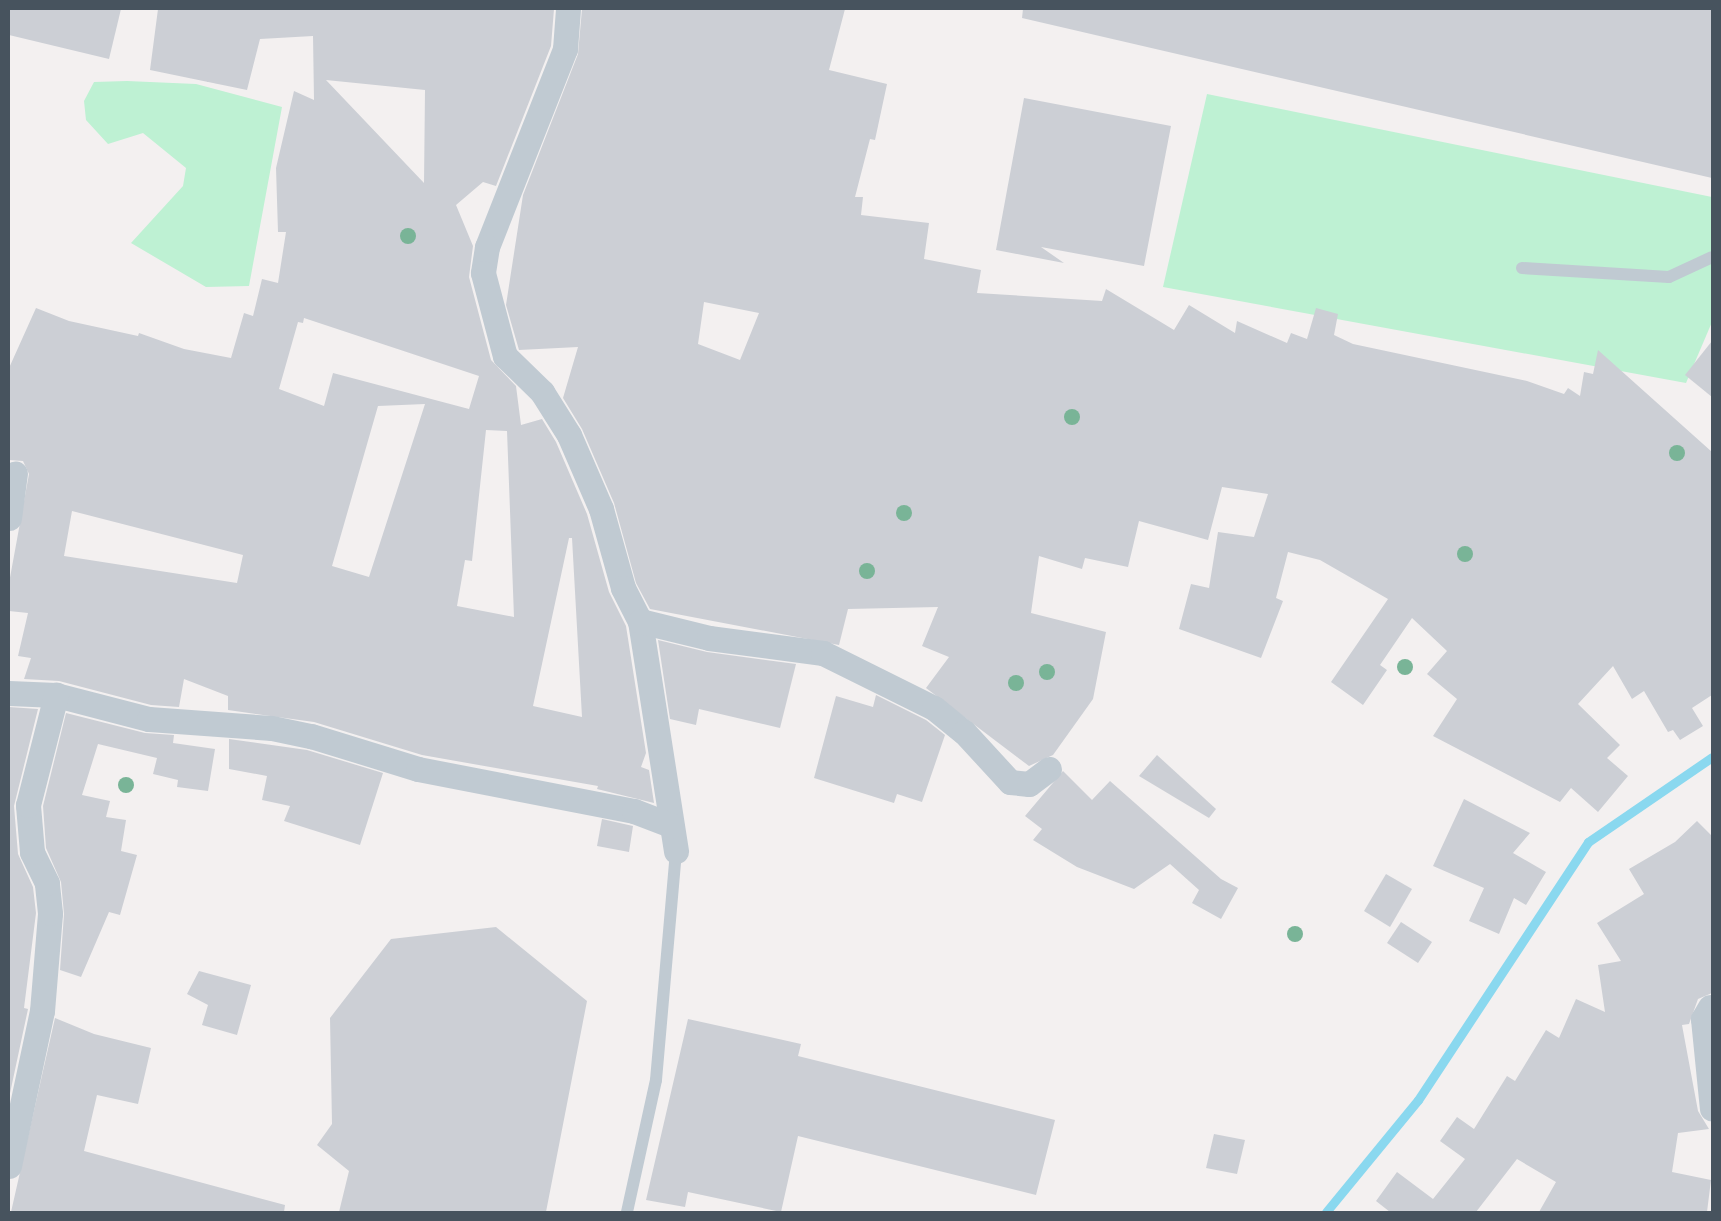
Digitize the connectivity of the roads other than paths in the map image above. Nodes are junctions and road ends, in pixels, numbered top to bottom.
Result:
1 (568, 9) edge
2 (1712, 257) edge
3 (1522, 268) dead end
4 (15, 473) dead end
5 (9, 518) edge
6 (640, 621) junction
7 (9, 693) edge
8 (56, 694) junction
9 (1049, 769) dead end
10 (671, 825) junction
11 (676, 851) joint
12 (1710, 1008) dead end
13 (1712, 1109) edge
14 (9, 1166) edge
15 (627, 1212) edge

1 - 6 street
2 - 3 lane
4 - 5 street
6 - 9 street
6 - 10 street
7 - 8 street
8 - 10 street
8 - 14 street
10 - 11 street
11 - 15 lane
12 - 13 street

